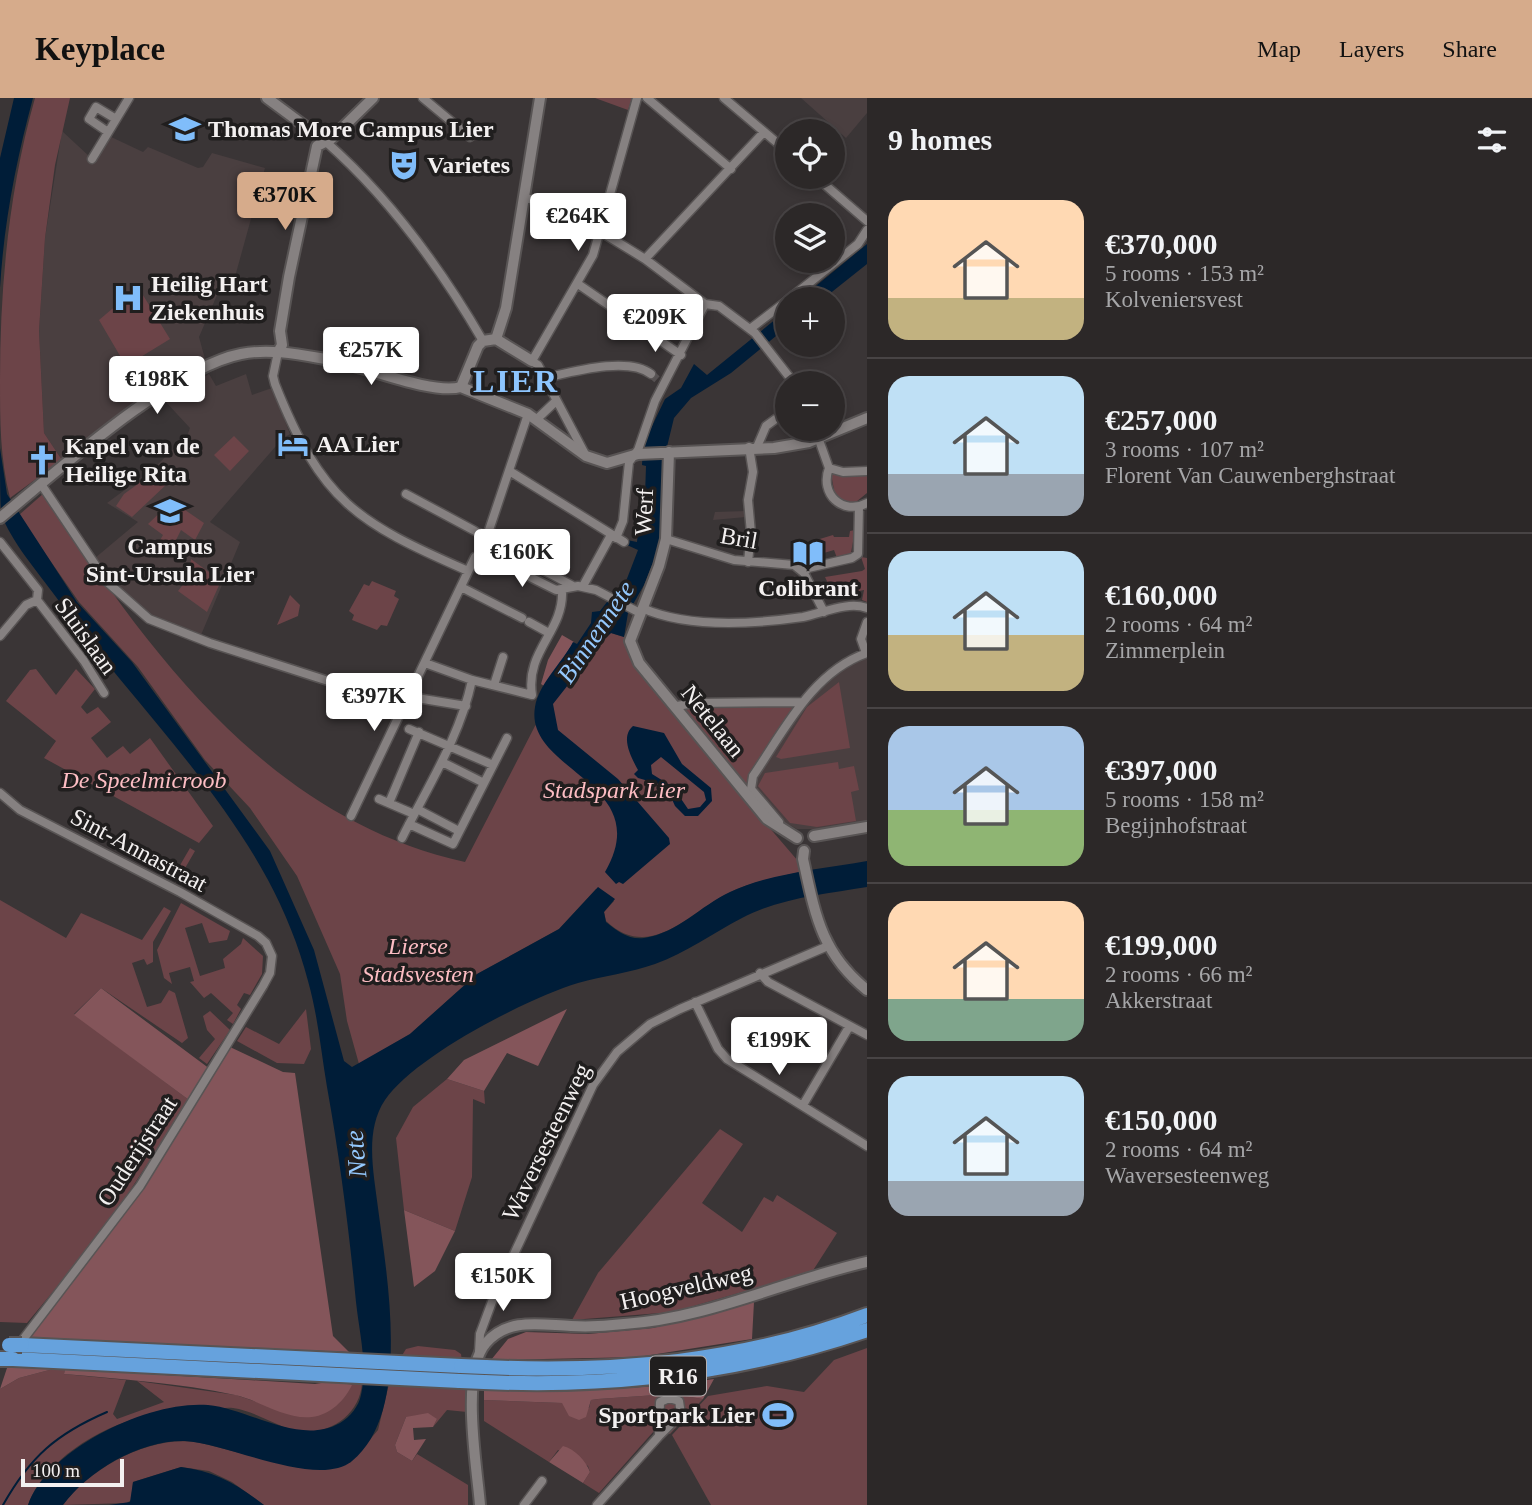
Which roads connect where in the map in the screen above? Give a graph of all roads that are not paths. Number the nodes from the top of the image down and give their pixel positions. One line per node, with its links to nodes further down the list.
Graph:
1 (129, 98): 9 (street)
2 (267, 98): 13 (street)
3 (373, 98): 13 (street)
4 (423, 98): 12 (street)
5 (540, 98): 18 (street)
6 (637, 98): 19 (street)
7 (647, 98): 16 (street)
8 (724, 98): 11 (street)
9 (116, 119): 10 (street); 10 (street)
10 (108, 131): 15 (street)
11 (764, 132): 14 (street); 16 (street)
12 (470, 137)
13 (325, 141): 30 (street); 31 (street)
14 (775, 141)
15 (92, 159)
16 (731, 169): 23 (street)
17 (830, 189): 20 (street)
18 (524, 198): 19 (street); 29 (street)
19 (604, 217): 22 (street)
20 (867, 221)
21 (867, 230): 25 (street)
22 (601, 232): 23 (street); 24 (street)
23 (645, 259): 26 (street)
24 (578, 284): 32 (street); 33 (street)
25 (804, 287)
26 (705, 304): 28 (street); 32 (street)
27 (775, 312): 28 (street)
28 (753, 331): 34 (street)
29 (496, 339): 30 (street); 33 (street)
30 (483, 341): 37 (street)
31 (278, 352): 37 (street); 52 (street); 63 (street)
32 (681, 355): 47 (street)
33 (533, 361): 36 (street)
34 (785, 371)
35 (651, 374): 36 (street)
36 (545, 378): 38 (street)
37 (461, 387): 39 (street)
38 (555, 402): 39 (street); 48 (street)
39 (533, 416): 48 (street); 50 (street)
40 (867, 418): 42 (street)
41 (775, 419): 45 (street)
42 (845, 426)
43 (813, 441): 45 (street)
44 (819, 441): 49 (street)
45 (753, 447): 46 (street); 62 (street)
46 (667, 452): 47 (street); 58 (street, Werf)
47 (638, 455): 48 (street); 57 (street)
48 (586, 456)
49 (829, 468): 51 (street); 54 (street)
50 (511, 471): 56 (street); 57 (street)
51 (867, 471)
52 (41, 484): 55 (street); 83 (street)
53 (406, 494): 56 (street)
54 (863, 505): 64 (street)
55 (0, 518)
56 (480, 533): 60 (street)
57 (617, 538): 65 (street)
58 (666, 539): 62 (street, Bril); 70 (street, Werf)
59 (0, 542): 68 (street, Sluislaan)
60 (496, 545): 61 (street); 65 (street)
61 (492, 558): 63 (street); 67 (street)
62 (748, 562): 64 (street, Bril)
63 (468, 571): 66 (street)
64 (804, 573): 71 (street)
65 (578, 586): 67 (street); 70 (street)
66 (461, 587): 73 (street); 77 (street)
67 (562, 591): 73 (street)
68 (37, 600): 74 (street, Sluislaan); 80 (street, Sluislaan)
69 (867, 608): 71 (street)
70 (637, 610): 71 (street); 85 (street, Netelaan)
71 (824, 612)
72 (867, 622): 75 (street)
73 (549, 633): 79 (street)
74 (0, 636)
75 (867, 653): 82 (street)
76 (503, 657): 79 (street)
77 (425, 663): 78 (street); 83 (street)
78 (472, 680): 79 (street); 84 (street)
79 (494, 685)
80 (104, 694)
81 (417, 698): 84 (street)
82 (802, 702): 85 (street); 101 (street, Netelaan)
83 (403, 705): 97 (street)
84 (466, 706): 89 (street)
85 (677, 706): 101 (street, Netelaan)
86 (409, 729): 87 (street)
87 (419, 732): 89 (street); 95 (street)
88 (507, 738): 91 (street)
89 (451, 745): 90 (street); 91 (street)
90 (442, 762): 92 (street); 96 (street)
91 (493, 765): 92 (street)
92 (484, 783): 100 (street)
93 (0, 793): 105 (street, Sint-Annastraat)
94 (379, 799): 95 (street)
95 (389, 803): 96 (street)
96 (416, 812): 98 (street); 100 (street)
97 (351, 816)
98 (409, 824): 100 (street); 103 (street)
99 (867, 827): 102 (street, Netelaan)
100 (459, 831)
101 (798, 836): 102 (street, Netelaan); 104 (street, Netelaan)
102 (814, 836): 104 (street)
103 (402, 838)
104 (804, 851): 106 (street)
105 (262, 940): 120 (street, Ouderijstraat)
106 (828, 946): 107 (street, Waversesteenweg); 108 (street)
107 (760, 973): 109 (street, Waversesteenweg); 110 (street)
108 (867, 990)
109 (695, 1002): 112 (street); 116 (street, Waversesteenweg)
110 (849, 1027): 111 (street); 112 (street)
111 (867, 1035)
112 (803, 1105): 113 (street)
113 (867, 1146)
114 (867, 1262): 118 (street, Hoogveldweg)
115 (867, 1315): 121 (highway, R16)
116 (486, 1316): 118 (street); 119 (street, Waversesteenweg)
117 (867, 1330): 121 (highway, R16)
118 (497, 1333): 119 (street)
119 (480, 1352): 124 (street, Waversesteenweg)
120 (7, 1354): 121 (highway, R16, bridge)
121 (484, 1375)
122 (659, 1436): 122 (street); 126 (street)
123 (542, 1481): 125 (street)
124 (480, 1505)
125 (524, 1505)
126 (597, 1505)

